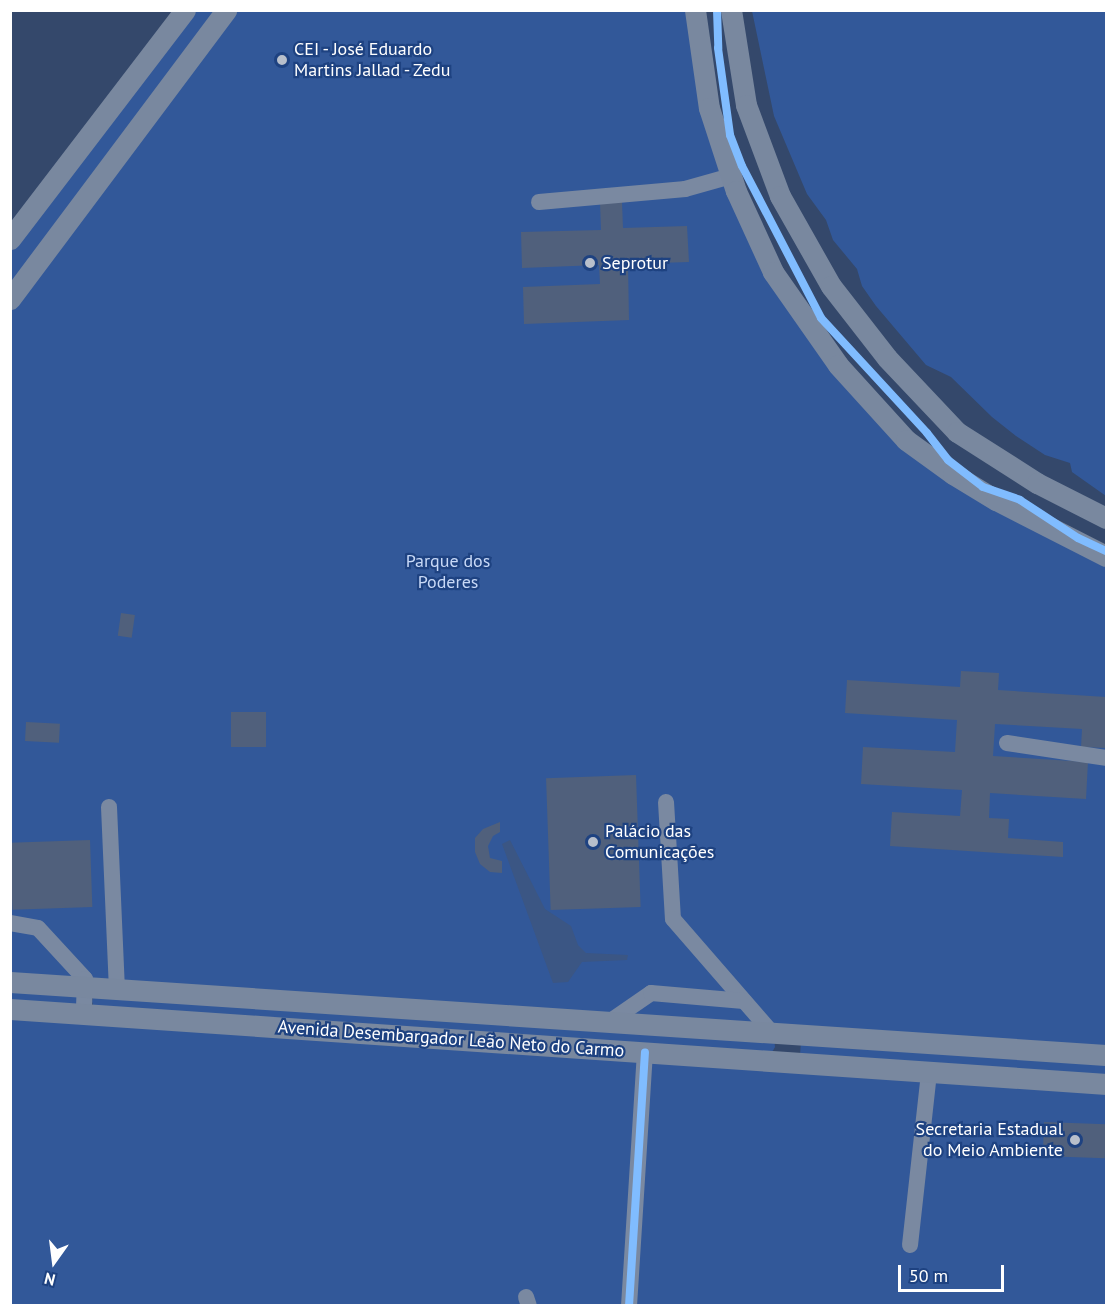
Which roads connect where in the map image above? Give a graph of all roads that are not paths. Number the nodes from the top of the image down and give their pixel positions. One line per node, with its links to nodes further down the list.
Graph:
1 (185, 10): 7 (main road)
2 (226, 10): 9 (main road)
3 (695, 10): 6 (main road)
4 (731, 10): 5 (main road)
5 (739, 69): 6 (main road); 13 (main road)
6 (704, 72): 8 (main road)
7 (74, 156): 9 (main road); 11 (main road)
8 (731, 176): 10 (street); 14 (main road)
9 (100, 179): 12 (main road)
10 (539, 202)
11 (10, 239)
12 (10, 299)
13 (1107, 518)
14 (1107, 556)
15 (1007, 743): 16 (street)
16 (1107, 758)
17 (666, 802): 23 (street)
18 (109, 807): 22 (street)
19 (10, 923): 21 (street)
20 (10, 982): 21 (main road, Avenida Desembargador Leão Neto do Carmo)
21 (86, 987): 22 (main road, Avenida Desembargador Leão Neto do Carmo); 25 (street)
22 (117, 989): 26 (main road, Avenida Desembargador Leão Neto do Carmo)
23 (744, 1000): 26 (street); 27 (street)
24 (10, 1009): 25 (main road, Avenida Desembargador Leão Neto do Carmo)
25 (84, 1014): 28 (main road, Avenida Desembargador Leão Neto do Carmo)
26 (609, 1022): 27 (main road, Avenida Desembargador Leão Neto do Carmo)
27 (780, 1033): 29 (main road, Avenida Desembargador Leão Neto do Carmo); 30 (main road)
28 (645, 1053): 30 (main road, Avenida Desembargador Leão Neto do Carmo); 34 (street)
29 (1107, 1055)
30 (786, 1064): 31 (main road, Avenida Desembargador Leão Neto do Carmo)
31 (928, 1072): 32 (main road, Avenida Desembargador Leão Neto do Carmo); 33 (street)
32 (1107, 1084)
33 (910, 1245)
34 (629, 1305)

